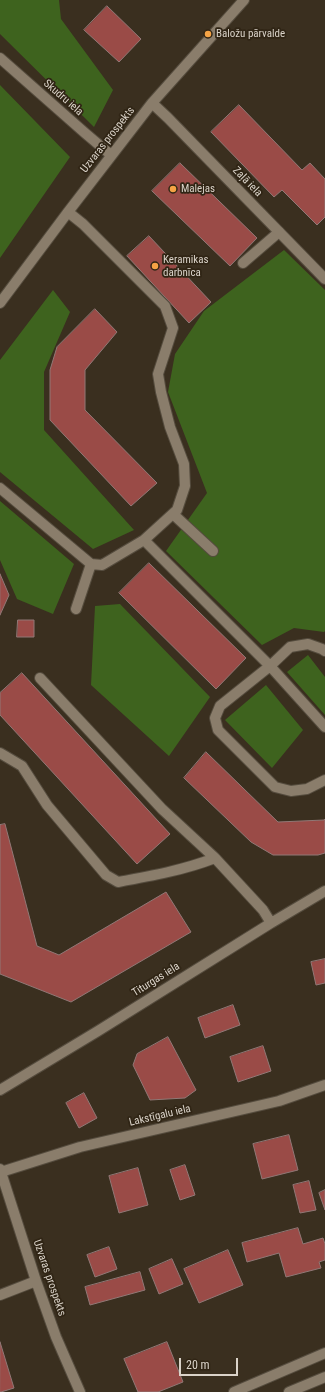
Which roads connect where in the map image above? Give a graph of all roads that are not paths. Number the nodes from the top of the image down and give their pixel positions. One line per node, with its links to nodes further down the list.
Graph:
1 (244, 0): 3 (street, Uzvaras prospekts)
2 (0, 58): 4 (street, Skudru iela)
3 (152, 103): 4 (street, Uzvaras prospekts); 6 (street, Zaļā iela)
4 (111, 155): 5 (street, Uzvaras prospekts)
5 (68, 212): 9 (street, Uzvaras prospekts); 11 (street)
6 (279, 232): 7 (street); 8 (street, Zaļā iela)
7 (243, 263)
8 (325, 279)
9 (1, 298)
10 (0, 488): 14 (street)
11 (173, 514): 12 (street); 13 (street)
12 (144, 540): 14 (street); 17 (street)
13 (213, 551)
14 (91, 564): 15 (street)
15 (76, 609)
16 (325, 651): 17 (street)
17 (270, 666): 19 (street); 21 (street)
18 (40, 678): 22 (street)
19 (325, 727)
20 (0, 753): 22 (street)
21 (325, 780)
22 (216, 858): 24 (street)
23 (325, 891): 24 (street, Titurgas iela)
24 (271, 923): 26 (street, Titurgas iela)
25 (325, 1085): 27 (street, Lakstīgalu iela)
26 (0, 1090)
27 (0, 1171): 28 (street, Uzvaras prospekts)
28 (36, 1281): 29 (street); 32 (street, Uzvaras prospekts)
29 (0, 1296)
30 (325, 1354): 33 (street)
31 (325, 1377): 34 (street)
32 (80, 1392)
33 (234, 1392)
34 (289, 1392)

